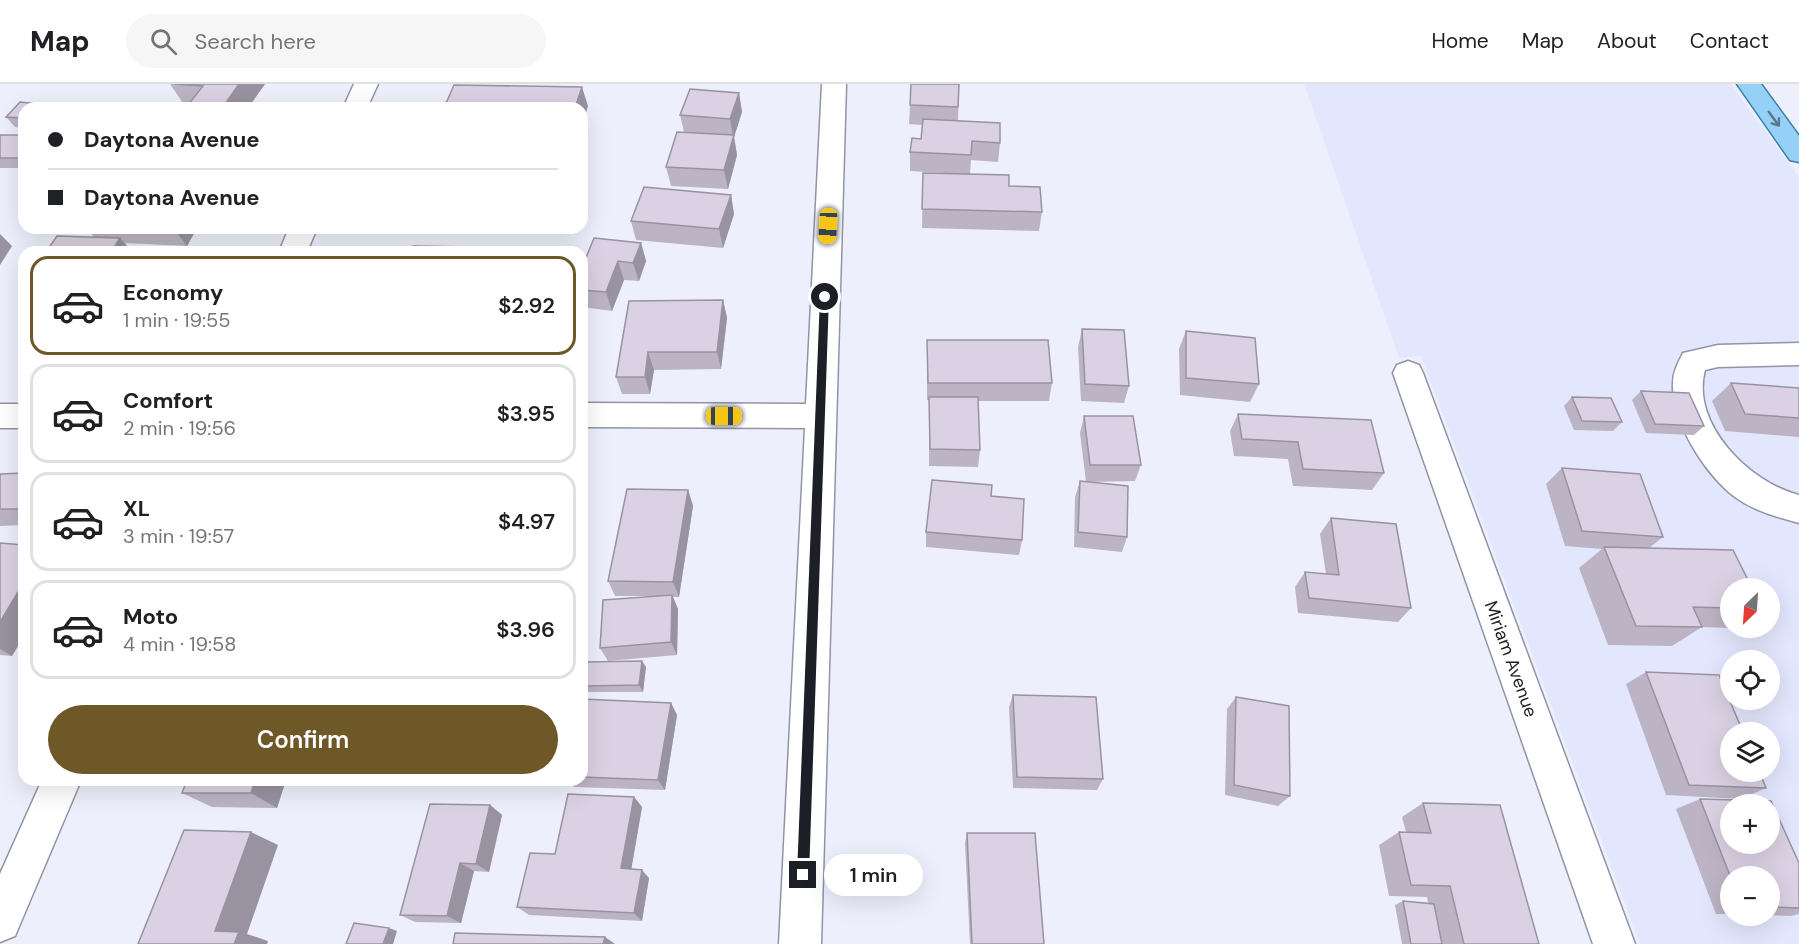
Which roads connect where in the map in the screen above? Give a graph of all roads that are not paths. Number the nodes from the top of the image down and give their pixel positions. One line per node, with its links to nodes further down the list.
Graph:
1 (366, 84): 4 (street)
2 (834, 84): 11 (street)
3 (1749, 84): 5 (main road, one-way to 5)
4 (358, 102)
5 (1799, 154)
6 (1799, 354): 12 (street)
7 (1408, 373): 16 (street, Miriam Avenue)
8 (588, 415): 11 (street)
9 (0, 416): 10 (street)
10 (18, 416)
11 (819, 416): 15 (street)
12 (1799, 509)
13 (59, 786): 14 (street)
14 (0, 921)
15 (800, 944)
16 (1614, 944)

